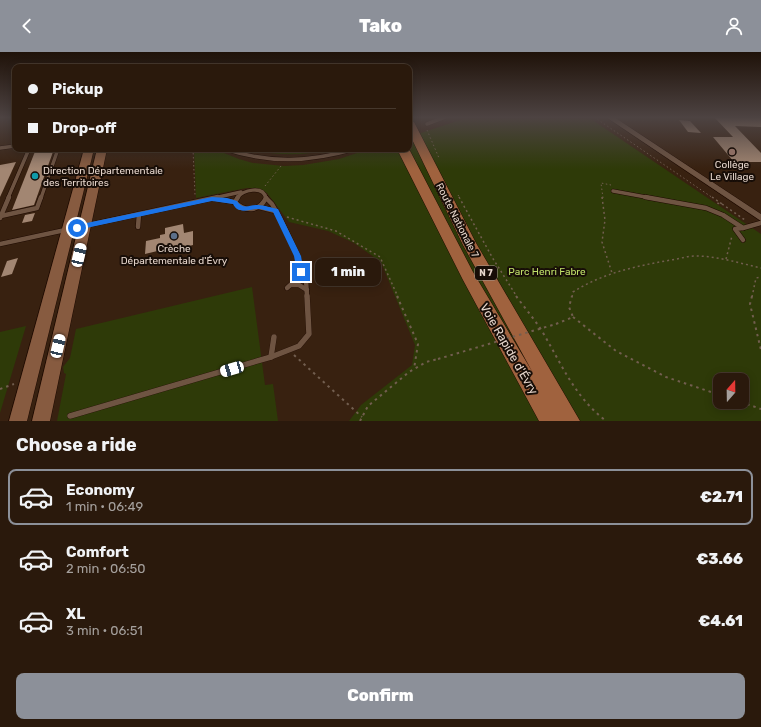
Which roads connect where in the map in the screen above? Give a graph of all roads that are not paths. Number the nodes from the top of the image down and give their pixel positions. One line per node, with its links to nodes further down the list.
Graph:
1 (422, 134): 38 (main road, Route Nationale 7 / N 7)
2 (635, 134): 21 (street)
3 (12, 146): 4 (lane)
4 (0, 148)
5 (28, 152): 20 (lane)
6 (57, 152): 20 (lane)
7 (88, 152): 26 (main road)
8 (101, 152): 23 (main road)
9 (235, 152): 10 (lane)
10 (345, 152)
11 (405, 152): 30 (main road, Route Nationale 7 / N 7)
12 (613, 191): 25 (lane)
13 (244, 192): 14 (lane); 15 (lane); 16 (lane)
14 (266, 198): 17 (lane); 18 (lane)
15 (212, 199): 16 (lane); 19 (lane)
16 (235, 202): 17 (lane)
17 (259, 207): 18 (lane)
18 (277, 213): 29 (lane)
19 (139, 214): 23 (lane); 24 (lane)
20 (0, 217)
21 (761, 218)
22 (761, 223): 25 (lane)
23 (86, 225): 26 (lane); 36 (main road)
24 (138, 227)
25 (743, 228): 27 (lane)
26 (68, 230): 28 (lane); 35 (main road)
27 (743, 240)
28 (0, 244)
29 (301, 272): 31 (lane); 31 (lane)
30 (468, 276): 37 (main road, Voie Rapide d'Évry / N 7)
31 (307, 290): 33 (lane)
32 (274, 337): 33 (lane)
33 (271, 357): 34 (lane)
34 (70, 416)
35 (18, 421)
36 (41, 421)
37 (550, 421)
38 (570, 421)

